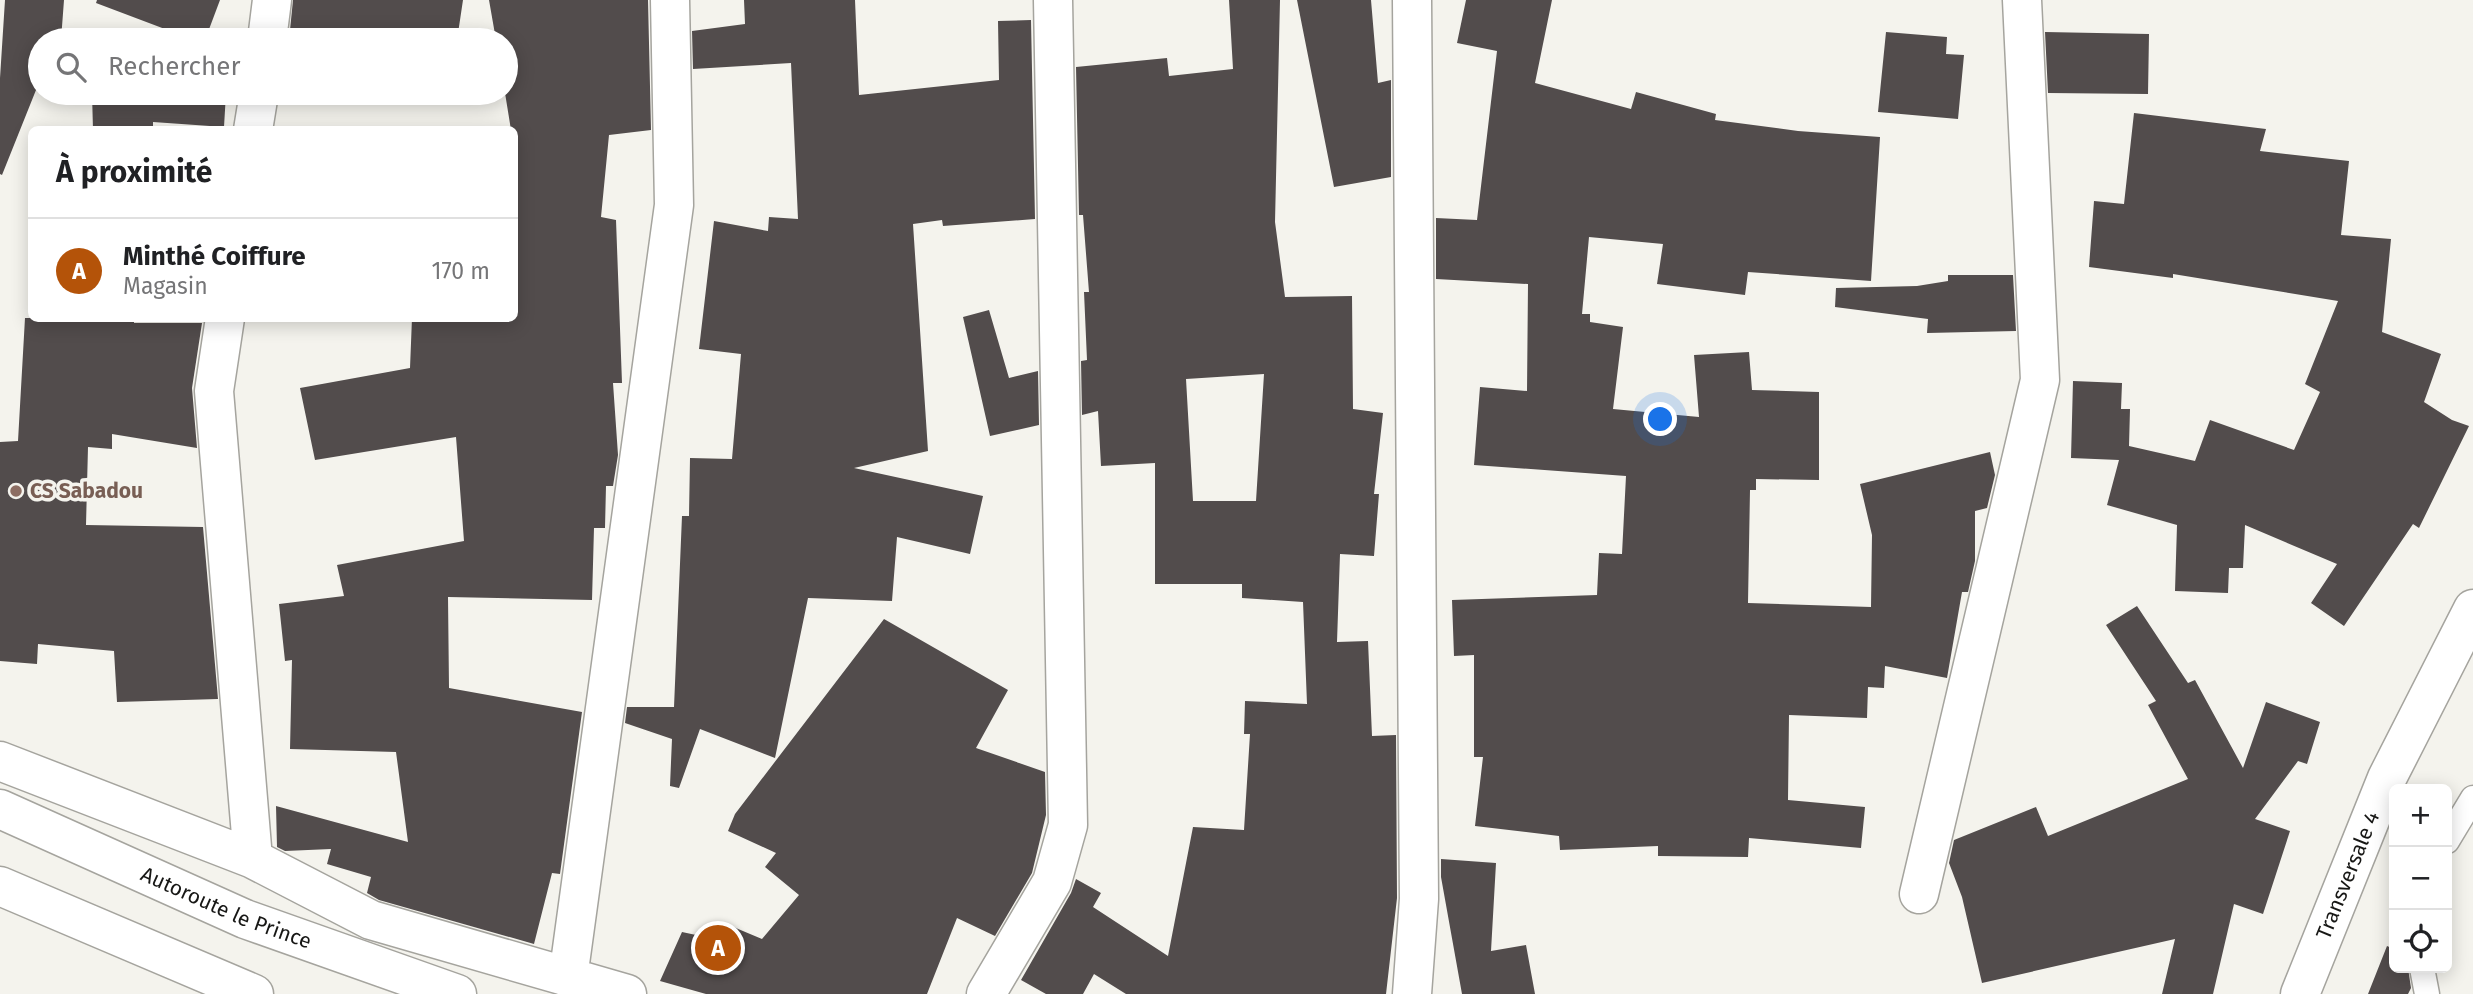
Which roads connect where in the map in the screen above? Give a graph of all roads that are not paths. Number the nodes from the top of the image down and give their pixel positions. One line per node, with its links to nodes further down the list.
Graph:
1 (272, 0): 6 (street)
2 (670, 0): 19 (street)
3 (1052, 0): 23 (street)
4 (1412, 0): 24 (street)
5 (2022, 0): 17 (street)
6 (268, 28)
7 (257, 105): 8 (street)
8 (254, 126)
9 (224, 322): 15 (street)
10 (2473, 609): 25 (street, Transversale 4)
11 (0, 761): 15 (street)
12 (2473, 798): 14 (lane)
13 (0, 809): 21 (street, Autoroute le Prince)
14 (2452, 833)
15 (253, 859): 19 (street)
16 (0, 886): 20 (street)
17 (1919, 894)
18 (2423, 973): 26 (lane)
19 (568, 978): 22 (street)
20 (254, 994)
21 (457, 994)
22 (627, 994)
23 (986, 994)
24 (1412, 994)
25 (2300, 994)
26 (2427, 994)

